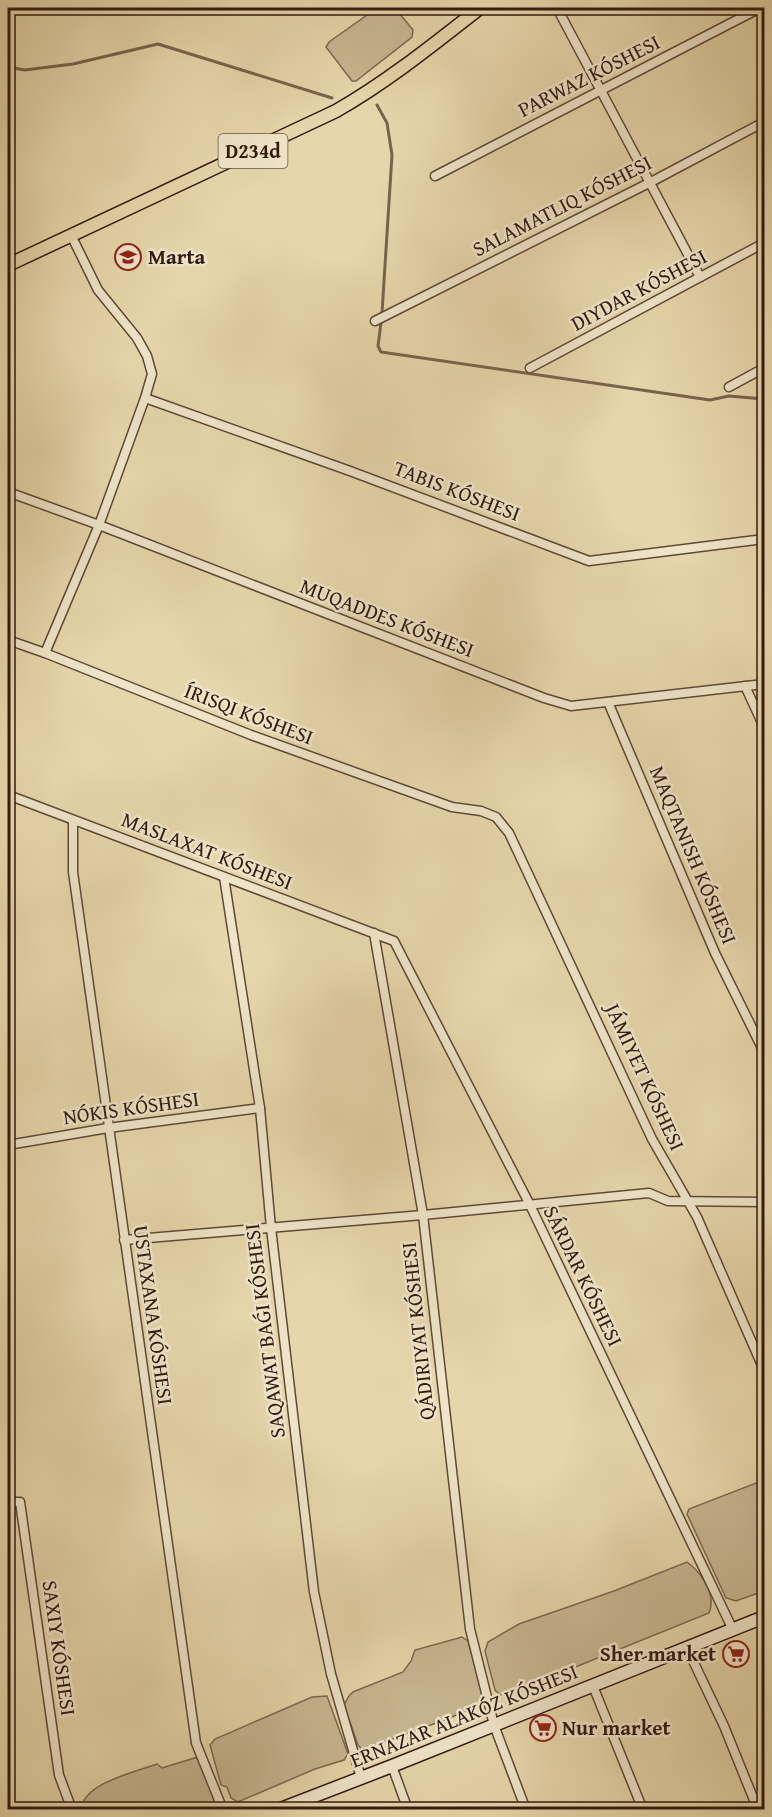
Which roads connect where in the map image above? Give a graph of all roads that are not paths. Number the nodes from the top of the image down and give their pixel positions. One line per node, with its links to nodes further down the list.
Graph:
1 (480, 8): 8 (main road, D234d)
2 (556, 8): 4 (street)
3 (760, 8): 4 (street, PARWAZ KÓSHESI)
4 (600, 91): 6 (street, PARWAZ KÓSHESI); 7 (street)
5 (765, 122): 7 (street)
6 (435, 177)
7 (649, 183): 11 (street); 12 (street)
8 (71, 235): 10 (main road, D234d); 16 (street)
9 (765, 243): 11 (street, DIYDAR KÓSHESI)
10 (8, 265)
11 (700, 277): 13 (street, DIYDAR KÓSHESI)
12 (375, 321)
13 (530, 368)
14 (765, 368): 15 (street)
15 (729, 387)
16 (145, 398): 18 (street); 19 (street)
17 (8, 492): 18 (street, MUQADDES KÓSHESI)
18 (99, 525): 21 (street); 24 (street, MUQADDES KÓSHESI)
19 (765, 539)
20 (8, 640): 21 (street)
21 (45, 653): 35 (street, JÁMIYET KÓSHESI)
22 (765, 684): 23 (street, MUQADDES KÓSHESI)
23 (745, 686): 24 (street, MUQADDES KÓSHESI); 25 (street)
24 (608, 702): 31 (street)
25 (765, 727)
26 (8, 795): 27 (street, MASLAXAT KÓSHESI)
27 (73, 820): 28 (street, MASLAXAT KÓSHESI); 33 (street, USTAXANA KÓSHESI)
28 (224, 877): 29 (street, MASLAXAT KÓSHESI); 32 (street)
29 (374, 933): 30 (street, MASLAXAT KÓSHESI); 38 (street, QÁDIRIYAT KÓSHESI)
30 (394, 941): 37 (street, SÁRDAR KÓSHESI)
31 (765, 1052)
32 (260, 1108): 33 (street, NÓKIS KÓSHESI); 39 (street)
33 (108, 1128): 34 (street, NÓKIS KÓSHESI); 40 (street, USTAXANA KÓSHESI)
34 (8, 1145)
35 (687, 1202): 36 (street); 37 (street); 41 (street, JÁMIYET KÓSHESI)
36 (765, 1202)
37 (530, 1205): 38 (street); 44 (street, SÁRDAR KÓSHESI)
38 (423, 1215): 39 (street); 47 (street, QÁDIRIYAT KÓSHESI)
39 (271, 1228): 40 (street); 49 (street)
40 (124, 1240): 52 (street, USTAXANA KÓSHESI)
41 (765, 1370)
42 (8, 1502): 51 (street)
43 (765, 1617): 44 (main road, ERNAZAR ALAKÓZ KÓSHESI)
44 (733, 1630): 45 (main road, ERNAZAR ALAKÓZ KÓSHESI)
45 (687, 1648): 46 (main road, ERNAZAR ALAKÓZ KÓSHESI); 57 (street)
46 (594, 1686): 47 (main road, ERNAZAR ALAKÓZ KÓSHESI); 56 (street)
47 (494, 1725): 48 (main road, ERNAZAR ALAKÓZ KÓSHESI); 55 (street, QÁDIRIYAT KÓSHESI)
48 (392, 1766): 49 (main road, ERNAZAR ALAKÓZ KÓSHESI); 54 (street)
49 (361, 1778): 50 (main road, ERNAZAR ALAKÓZ KÓSHESI)
50 (292, 1807): 53 (main road, ERNAZAR ALAKÓZ KÓSHESI)
51 (72, 1809)
52 (223, 1809)
53 (278, 1809)
54 (408, 1809)
55 (526, 1809)
56 (643, 1809)
57 (758, 1809)

